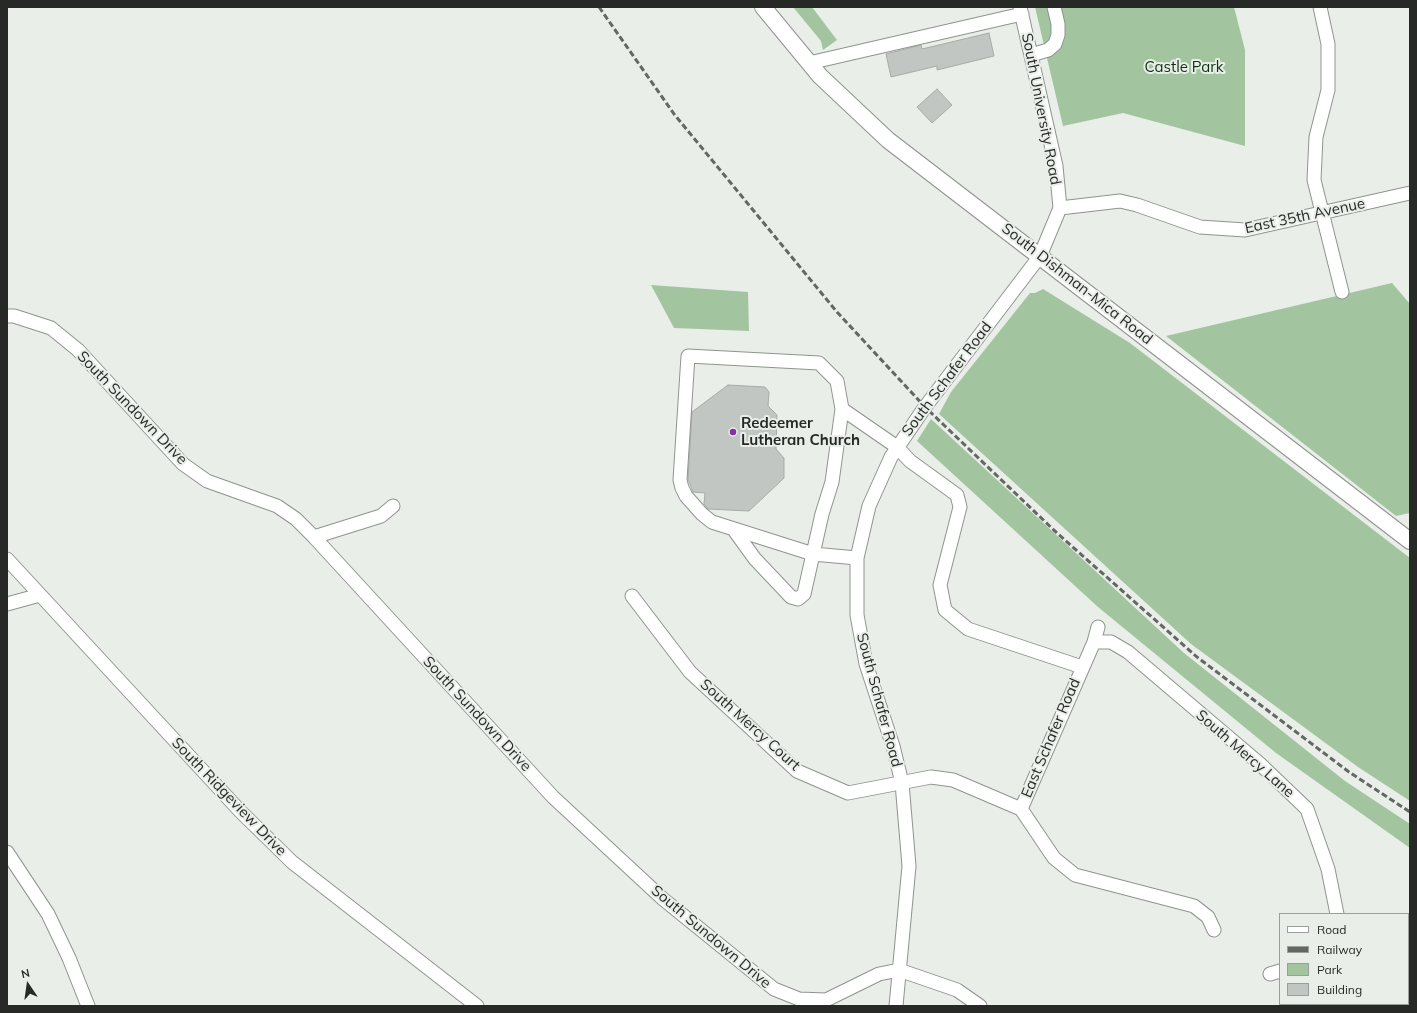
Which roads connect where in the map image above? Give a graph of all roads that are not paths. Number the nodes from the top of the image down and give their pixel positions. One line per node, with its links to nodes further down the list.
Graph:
1 (763, 7): 6 (main road, South Dishman-Mica Road)
2 (1054, 7): 5 (street)
3 (1320, 7): 9 (street)
4 (1021, 10): 5 (street, South University Road); 6 (street)
5 (1031, 55): 8 (street, South University Road)
6 (809, 63): 10 (main road, South Dishman-Mica Road)
7 (1410, 193): 9 (street, East 35th Avenue)
8 (1060, 208): 9 (street, East 35th Avenue); 10 (street, South University Road)
9 (1323, 212): 11 (street)
10 (1040, 256): 14 (street, South Schafer Road); 18 (main road, South Dishman-Mica Road)
11 (1342, 292)
12 (7, 316): 17 (street, South Sundown Drive)
13 (842, 409): 14 (street); 16 (street); 19 (street)
14 (897, 447): 20 (street, South Schafer Road); 27 (street, East Schafer Road)
15 (393, 506): 17 (street)
16 (734, 530): 19 (street); 19 (street)
17 (314, 537): 33 (street, South Sundown Drive)
18 (1410, 541)
19 (813, 554): 20 (street)
20 (857, 558): 28 (street, South Schafer Road)
21 (7, 560): 22 (street, South Ridgeview Drive)
22 (40, 595): 24 (street); 35 (street, South Ridgeview Drive)
23 (632, 596): 28 (street, South Mercy Court)
24 (7, 604)
25 (1098, 627): 26 (street, East Schafer Road)
26 (1094, 642): 27 (street, East Schafer Road); 31 (street, South Mercy Lane)
27 (1082, 667): 29 (street, East Schafer Road)
28 (902, 783): 29 (street, South Mercy Court); 33 (street, South Schafer Road)
29 (1021, 809): 32 (street)
30 (7, 852): 34 (street)
31 (1337, 913)
32 (1214, 930)
33 (899, 970): 36 (street, South Schafer Road); 37 (street)
34 (88, 1006)
35 (477, 1006)
36 (896, 1006)
37 (980, 1006)

